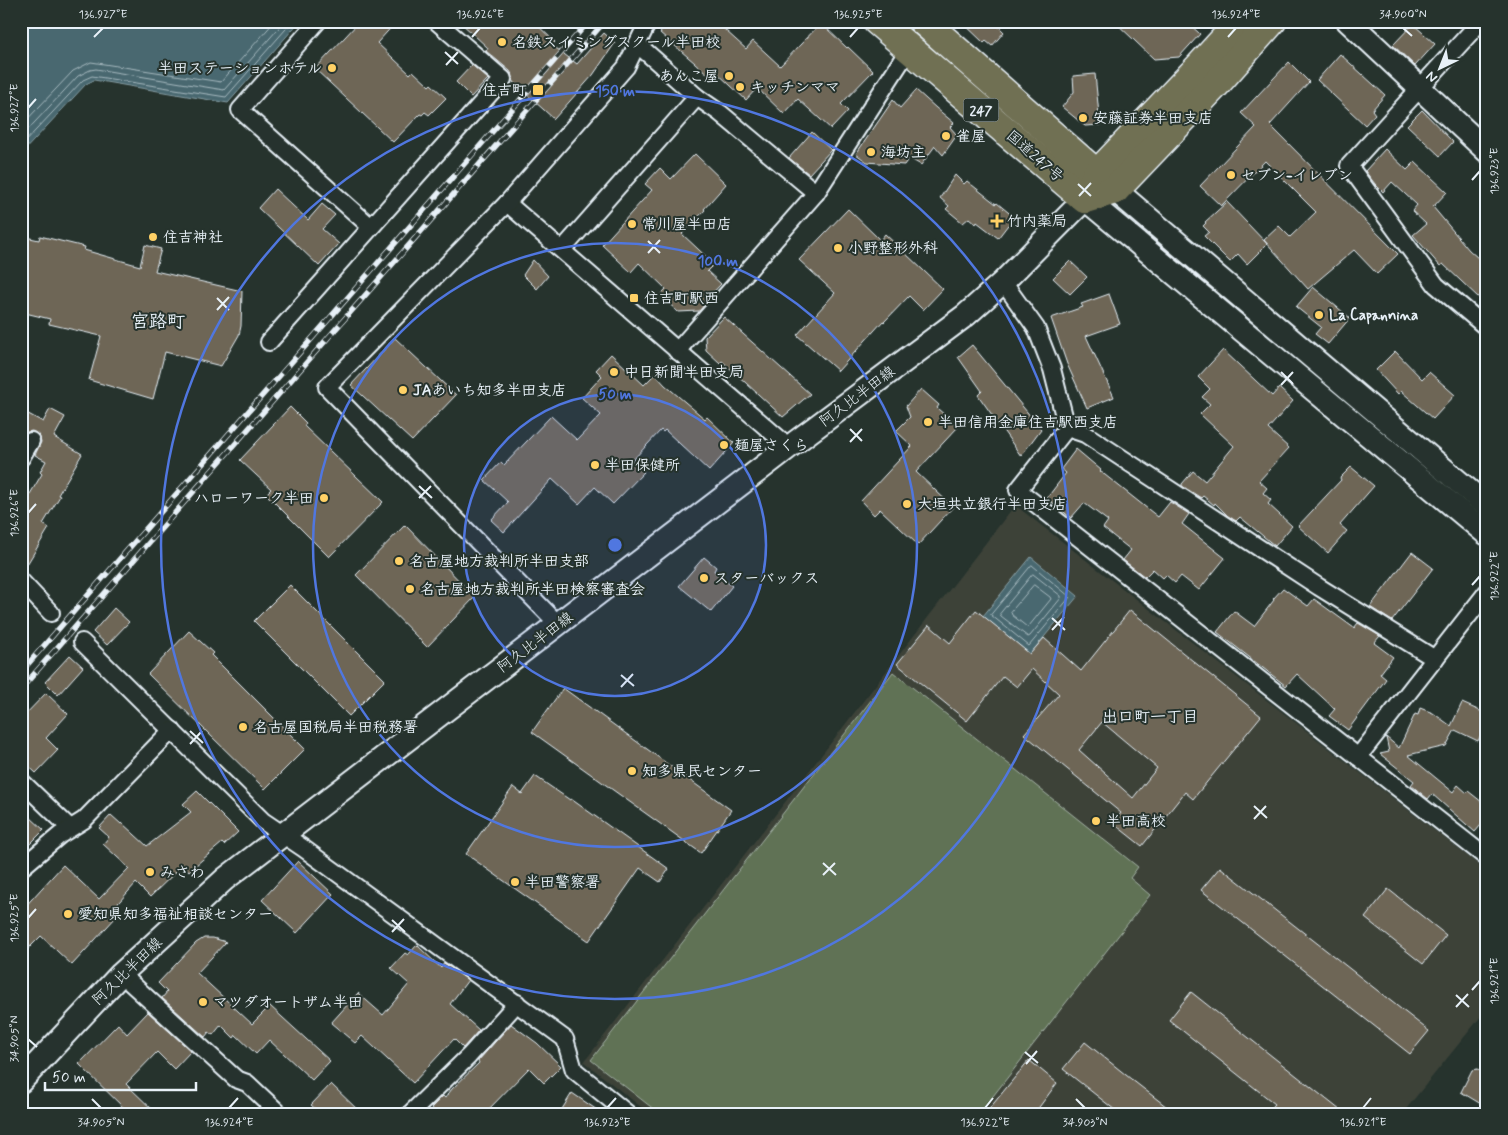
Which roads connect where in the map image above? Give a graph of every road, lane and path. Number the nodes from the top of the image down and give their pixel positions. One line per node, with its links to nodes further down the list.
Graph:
1 (318, 21): 19 (street)
2 (436, 21): 19 (street)
3 (650, 21): 10 (street)
4 (877, 21): 11 (highway, 国道247号 / 247)
5 (1241, 21): 15 (highway)
6 (1272, 21): 15 (highway)
7 (1348, 21): 12 (main road)
8 (1481, 21): 12 (street)
9 (924, 22): 15 (highway, 国道247号 / 247)
10 (637, 44): 13 (street); 18 (street)
11 (909, 49): 16 (street); 17 (highway, 国道247号 / 247)
12 (1420, 88): 14 (main road); 22 (street)
13 (697, 97): 16 (street); 20 (street)
14 (1487, 151)
15 (1105, 183): 17 (highway); 29 (main road)
16 (816, 193): 24 (street)
17 (1085, 200): 21 (main road, 阿久比半田線); 30 (main road)
18 (507, 203): 20 (street); 34 (street)
19 (372, 227): 23 (street)
20 (562, 250): 24 (street)
21 (1003, 282): 25 (street); 27 (main road, 阿久比半田線)
22 (1487, 328)
23 (269, 342)
24 (677, 351): 27 (street)
25 (1067, 428): 36 (street); 38 (street)
26 (31, 441): 28 (street)
27 (789, 447): 34 (main road, 阿久比半田線)
28 (21, 458)
29 (1487, 506)
30 (1487, 534)
31 (21, 581): 33 (street)
32 (1487, 592): 36 (street)
33 (51, 613)
34 (558, 624): 41 (main road, 阿久比半田線)
35 (82, 642): 37 (street)
36 (1435, 659): 38 (street)
37 (172, 730): 40 (street); 41 (street)
38 (1358, 757): 42 (street)
39 (21, 781): 40 (street)
40 (70, 828): 43 (street)
41 (283, 834): 44 (main road, 阿久比半田線); 45 (street)
42 (1487, 858)
43 (21, 868)
44 (121, 974): 46 (main road, 阿久比半田線); 47 (street)
45 (517, 1003): 48 (street); 49 (street)
46 (21, 1081)
47 (280, 1114)
48 (410, 1114)
49 (628, 1114)

